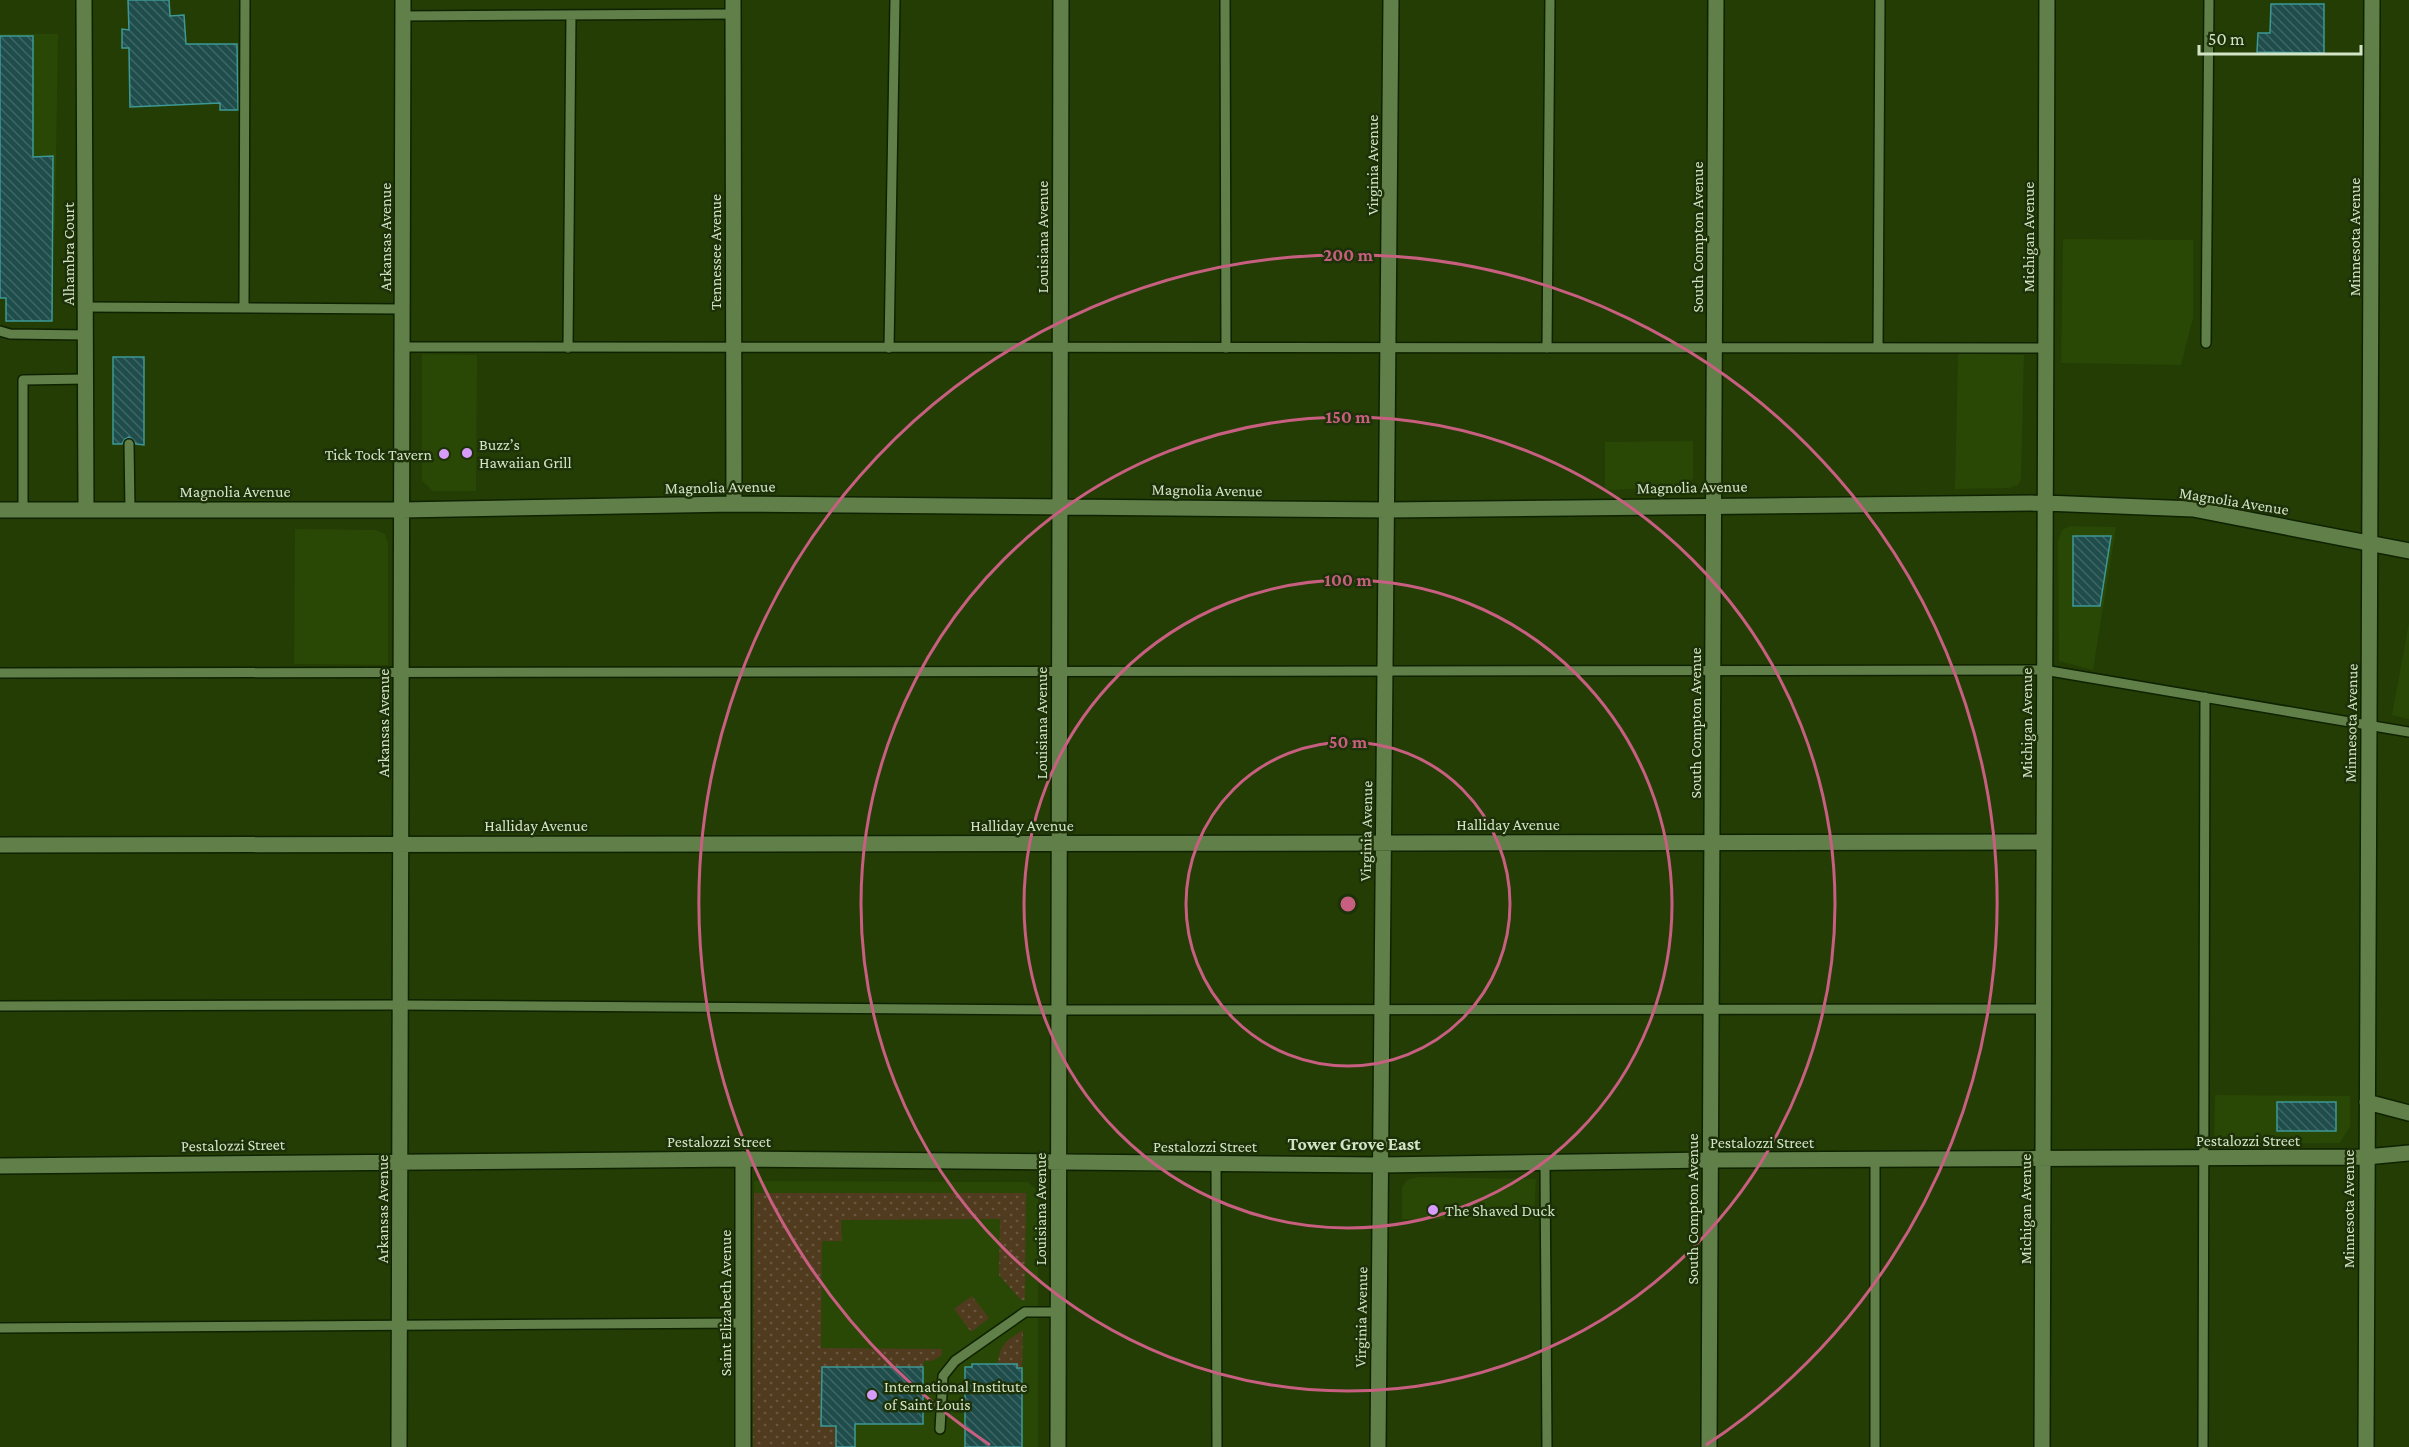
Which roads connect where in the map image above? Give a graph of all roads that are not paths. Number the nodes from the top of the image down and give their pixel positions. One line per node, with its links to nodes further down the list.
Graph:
1 (84, 0): 17 (street, Alhambra Court)
2 (245, 0): 18 (lane)
3 (403, 0): 16 (street, Arkansas Avenue)
4 (895, 0): 26 (lane)
5 (1061, 0): 27 (street, Louisiana Avenue)
6 (1225, 0): 28 (lane)
7 (1390, 0): 29 (street, Virginia Avenue)
8 (1550, 0): 30 (lane)
9 (1716, 0): 31 (street, South Compton Avenue)
10 (1880, 0): 32 (lane)
11 (2047, 0): 33 (street, Michigan Avenue)
12 (2209, 0): 22 (lane)
13 (2372, 0): 46 (street, Minnesota Avenue)
14 (733, 7): 15 (lane); 25 (street, Tennessee Avenue)
15 (571, 15): 16 (lane); 24 (lane)
16 (403, 16): 19 (street, Arkansas Avenue)
17 (86, 308): 18 (lane); 21 (street, Alhambra Court)
18 (244, 308): 19 (lane)
19 (402, 309): 23 (street, Arkansas Avenue)
20 (0, 331): 21 (lane)
21 (86, 335): 34 (street, Alhambra Court)
22 (2206, 343)
23 (402, 348): 24 (lane); 44 (street, Arkansas Avenue)
24 (568, 348): 25 (lane)
25 (733, 348): 26 (lane); 37 (street, Tennessee Avenue)
26 (889, 348): 27 (lane)
27 (1060, 348): 28 (lane); 39 (street, Louisiana Avenue)
28 (1226, 348): 29 (lane)
29 (1389, 348): 30 (lane); 45 (street, Virginia Avenue)
30 (1547, 348): 31 (lane)
31 (1714, 348): 32 (lane); 38 (street, South Compton Avenue)
32 (1878, 348): 33 (lane)
33 (2046, 348): 36 (street, Michigan Avenue)
34 (86, 379): 40 (street, Alhambra Court); 41 (lane)
35 (129, 444): 42 (lane)
36 (2045, 503): 38 (street, Magnolia Avenue); 46 (street, Magnolia Avenue); 49 (street, Michigan Avenue)
37 (734, 504): 39 (street, Magnolia Avenue); 44 (street, Magnolia Avenue)
38 (1714, 505): 45 (street, Magnolia Avenue); 48 (street, South Compton Avenue)
39 (1060, 506): 45 (street, Magnolia Avenue); 51 (street, Louisiana Avenue)
40 (86, 508): 41 (street, Magnolia Avenue); 42 (street, Magnolia Avenue)
41 (23, 509): 43 (street, Magnolia Avenue)
42 (130, 509): 44 (street, Magnolia Avenue)
43 (0, 510)
44 (402, 510): 53 (street, Arkansas Avenue)
45 (1388, 510): 50 (street, Virginia Avenue)
46 (2371, 544): 47 (street, Magnolia Avenue); 55 (street, Minnesota Avenue)
47 (2409, 551)
48 (1713, 670): 49 (lane); 50 (lane); 58 (street, South Compton Avenue)
49 (2044, 670): 54 (lane); 59 (street, Michigan Avenue)
50 (1386, 671): 51 (lane); 57 (street, Virginia Avenue)
51 (1059, 672): 53 (lane); 61 (street, Louisiana Avenue)
52 (0, 673): 53 (lane)
53 (401, 673): 60 (street, Arkansas Avenue)
54 (2205, 697): 55 (lane); 73 (lane)
55 (2368, 725): 56 (lane); 69 (street, Minnesota Avenue)
56 (2409, 732)
57 (1384, 842): 58 (street, Halliday Avenue); 61 (street, Halliday Avenue); 68 (street, Virginia Avenue)
58 (1712, 842): 59 (street, Halliday Avenue); 65 (street, South Compton Avenue)
59 (2043, 842): 66 (street, Michigan Avenue)
60 (401, 843): 61 (street, Halliday Avenue); 62 (street, Halliday Avenue); 63 (street, Arkansas Avenue)
61 (1059, 843): 67 (street, Louisiana Avenue)
62 (0, 845)
63 (401, 1005): 64 (lane); 67 (lane); 78 (street, Arkansas Avenue)
64 (0, 1006)
65 (1711, 1008): 66 (lane); 68 (lane); 76 (street, South Compton Avenue)
66 (2042, 1009): 77 (street, Michigan Avenue)
67 (1059, 1011): 68 (lane); 79 (street, Louisiana Avenue)
68 (1383, 1011): 81 (street, Virginia Avenue)
69 (2367, 1102): 70 (street); 72 (street, Minnesota Avenue)
70 (2409, 1113)
71 (2409, 1153): 72 (street, Pestalozzi Street)
72 (2366, 1157): 73 (street, Pestalozzi Street); 99 (street, Minnesota Avenue)
73 (2204, 1158): 77 (street, Pestalozzi Street); 98 (lane)
74 (743, 1159): 78 (street, Pestalozzi Street); 79 (street, Pestalozzi Street); 85 (street, Saint Elizabeth Avenue)
75 (1875, 1159): 76 (street, Pestalozzi Street); 77 (street, Pestalozzi Street); 96 (lane)
76 (1710, 1160): 82 (street, Pestalozzi Street); 95 (street, South Compton Avenue)
77 (2043, 1160): 97 (street, Michigan Avenue)
78 (400, 1162): 83 (street, Pestalozzi Street); 86 (street, Arkansas Avenue)
79 (1058, 1164): 80 (street, Pestalozzi Street); 84 (street, Louisiana Avenue)
80 (1216, 1164): 81 (street, Pestalozzi Street); 92 (lane)
81 (1382, 1165): 82 (street, Pestalozzi Street); 93 (street, Virginia Avenue)
82 (1545, 1165): 94 (lane)
83 (0, 1166)
84 (1058, 1312): 88 (lane); 91 (street, Louisiana Avenue)
85 (743, 1323): 86 (lane); 90 (street, Saint Elizabeth Avenue)
86 (399, 1327): 87 (lane); 89 (street, Arkansas Avenue)
87 (0, 1328)
88 (940, 1429)
89 (399, 1447)
90 (743, 1447)
91 (1058, 1447)
92 (1216, 1447)
93 (1378, 1447)
94 (1547, 1447)
95 (1709, 1447)
96 (1875, 1447)
97 (2042, 1447)
98 (2203, 1447)
99 (2366, 1447)

